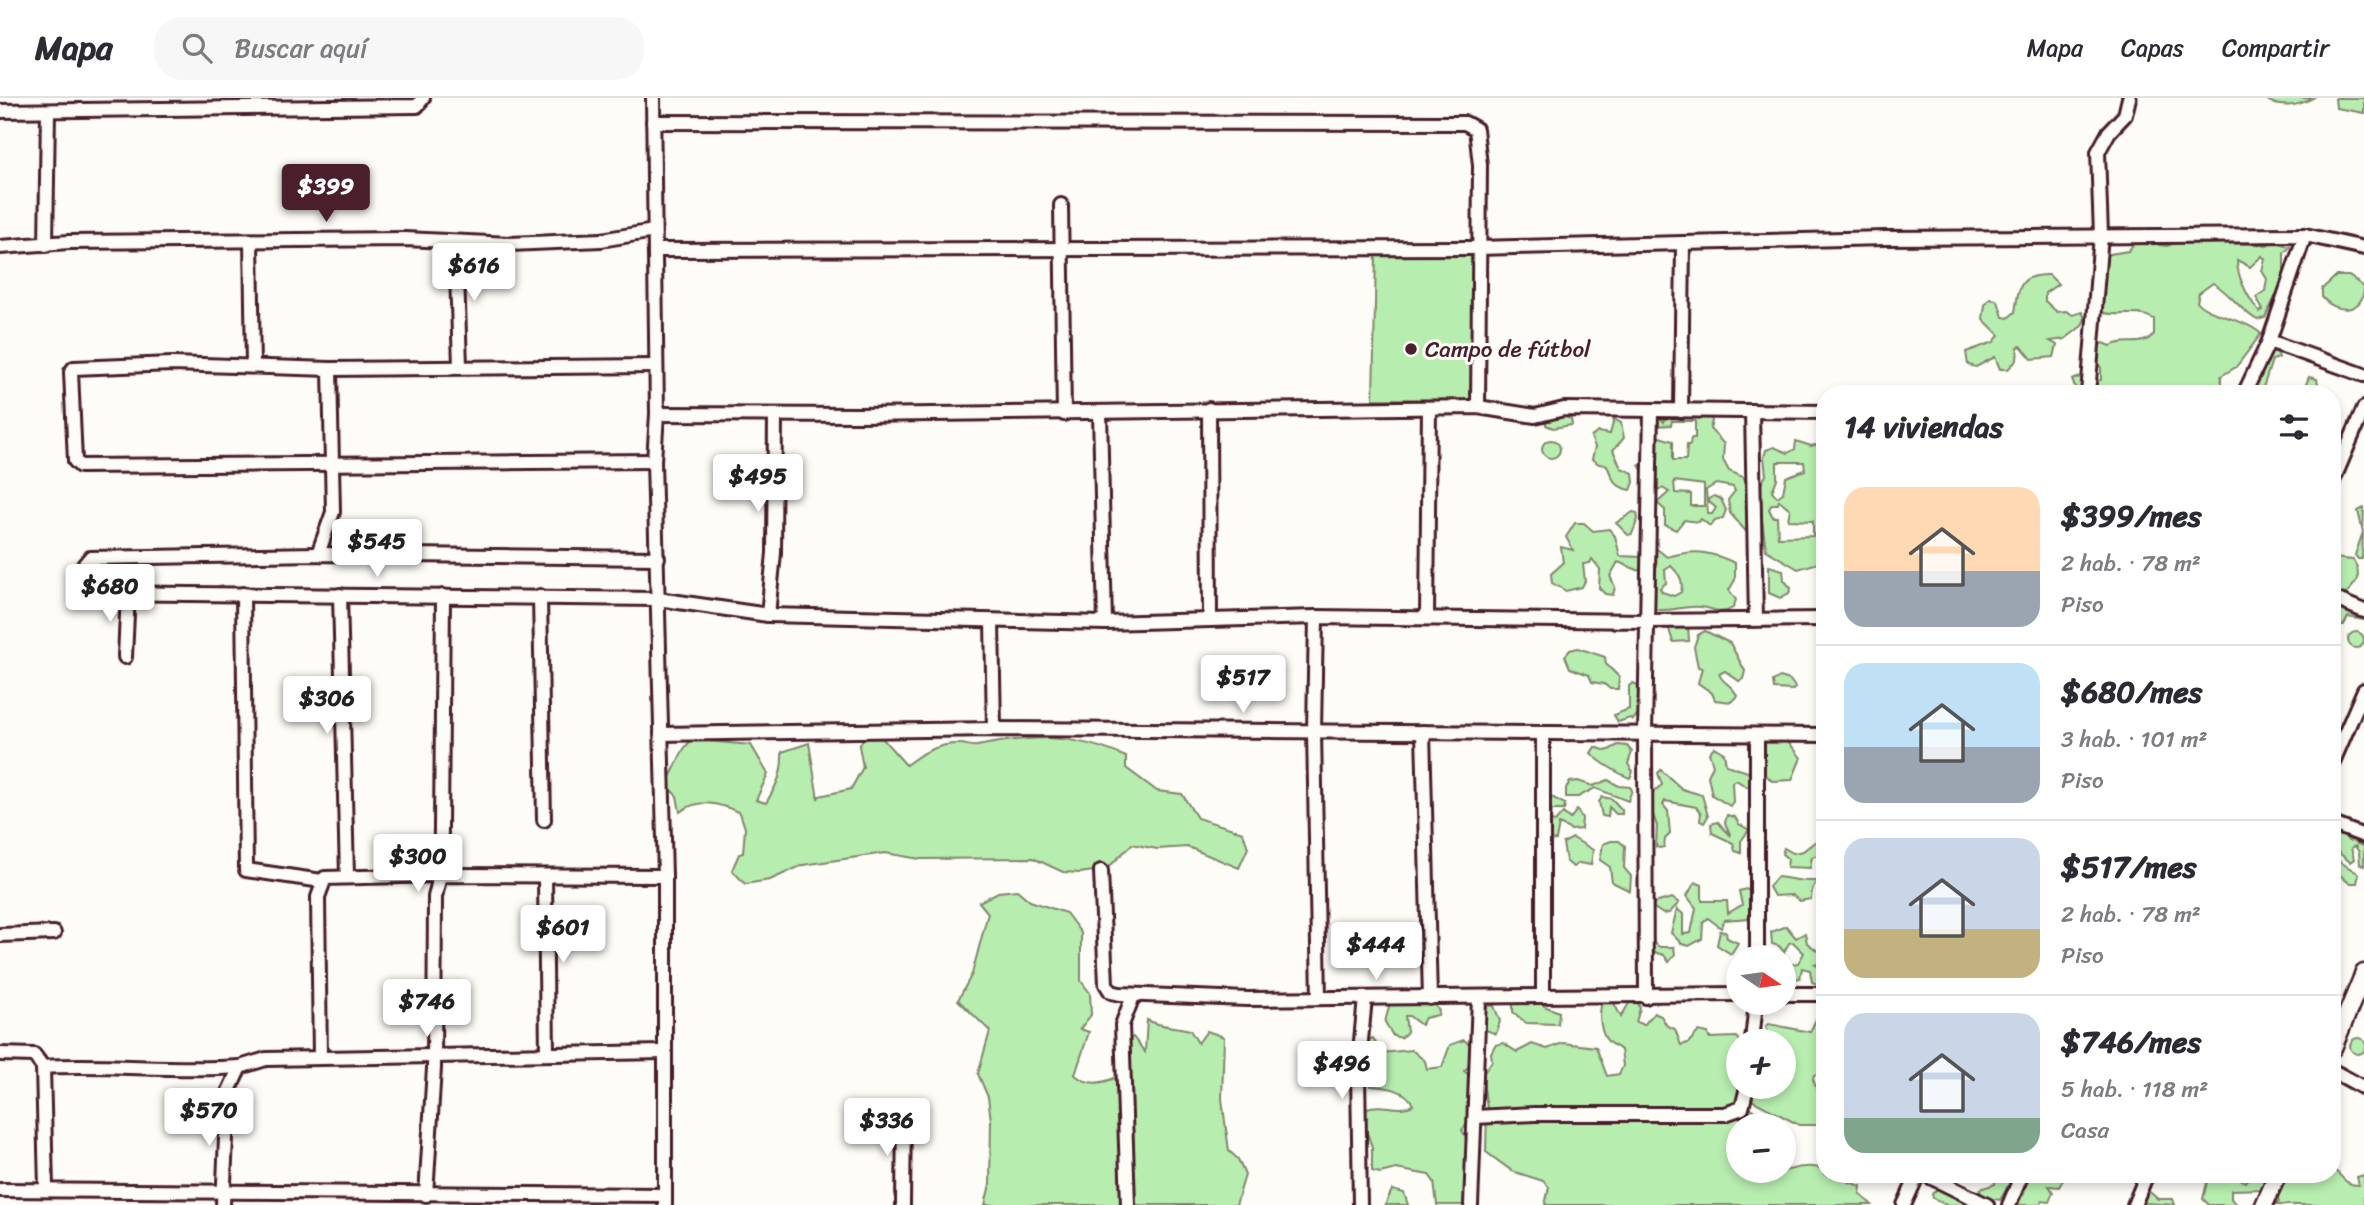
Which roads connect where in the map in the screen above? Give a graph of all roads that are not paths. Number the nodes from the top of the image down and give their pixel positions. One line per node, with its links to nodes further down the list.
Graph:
1 (76, 98): 8 (street)
2 (423, 98): 5 (street)
3 (653, 98): 9 (street)
4 (2129, 98): 12 (street)
5 (192, 104): 8 (street)
6 (0, 111): 7 (street)
7 (48, 112): 8 (street); 17 (street)
8 (76, 112)
9 (653, 122): 11 (street); 19 (street)
10 (1061, 205): 22 (street)
11 (654, 231): 15 (street); 21 (street)
12 (2101, 235): 13 (street); 16 (street); 29 (street)
13 (2305, 235): 20 (street); 23 (street)
14 (251, 241): 15 (street); 17 (street); 24 (street)
15 (456, 242): 25 (street)
16 (1683, 243): 19 (street); 36 (street)
17 (46, 244): 18 (street)
18 (0, 247)
19 (1477, 248): 22 (street); 31 (street)
20 (2364, 248)
21 (655, 250): 22 (street); 26 (street)
22 (1062, 251): 41 (street)
23 (2269, 341): 28 (street); 30 (street)
24 (253, 366): 27 (street); 44 (street)
25 (460, 366): 26 (street); 27 (street)
26 (655, 366): 40 (street)
27 (330, 369): 44 (street)
28 (2364, 375)
29 (2089, 385)
30 (2248, 385)
31 (1478, 407): 32 (street); 35 (street)
32 (1429, 408): 34 (street); 58 (street)
33 (2364, 408): 45 (street)
34 (1209, 409): 39 (street); 61 (street)
35 (1651, 411): 36 (street); 63 (street)
36 (1681, 411): 37 (street)
37 (1752, 411): 38 (street); 60 (street)
38 (1816, 412)
39 (1100, 413): 41 (street); 64 (street)
40 (657, 414): 42 (street); 43 (street)
41 (1064, 414): 42 (street)
42 (775, 415): 56 (street)
43 (654, 461): 44 (street); 47 (street)
44 (333, 462): 46 (street)
45 (2341, 462)
46 (318, 554): 47 (street); 48 (street)
47 (658, 558): 53 (street)
48 (128, 593): 49 (street); 65 (street)
49 (243, 594): 50 (street); 84 (street)
50 (340, 595): 51 (street); 81 (street)
51 (443, 596): 52 (street); 80 (street)
52 (540, 596): 53 (street); 76 (street)
53 (658, 598): 56 (street); 71 (street)
54 (2341, 601): 55 (street)
55 (2364, 611)
56 (768, 615): 62 (street)
57 (1316, 617): 58 (street); 61 (street); 68 (street)
58 (1427, 618): 63 (street)
59 (1816, 618): 60 (street)
60 (1756, 619): 63 (street)
61 (1210, 620): 64 (street)
62 (992, 621): 64 (street); 67 (street)
63 (1647, 621): 72 (street)
64 (1105, 624)
65 (125, 657)
66 (2364, 690): 75 (street)
67 (994, 729): 68 (street); 71 (street)
68 (1314, 732): 69 (street); 95 (street)
69 (1423, 732): 70 (street); 97 (street)
70 (1543, 733): 72 (street); 93 (street)
71 (661, 734): 82 (street)
72 (1645, 734): 73 (street); 94 (street)
73 (1757, 735): 74 (street); 87 (street)
74 (1816, 735)
75 (2341, 743)
76 (544, 820)
77 (2341, 827): 78 (street)
78 (2364, 836)
79 (1101, 871): 92 (street)
80 (440, 875): 81 (street); 83 (street); 103 (street)
81 (346, 876): 84 (street)
82 (665, 876): 83 (street); 100 (street)
83 (545, 877): 102 (street)
84 (322, 881): 104 (street)
85 (54, 933): 86 (street)
86 (0, 935)
87 (1757, 945)
88 (2364, 973): 99 (main road)
89 (1796, 994): 90 (street)
90 (1816, 994)
91 (1726, 995): 94 (street)
92 (1133, 996): 95 (street); 123 (street)
93 (1543, 996): 94 (street); 98 (street)
94 (1646, 997)
95 (1319, 998): 96 (street)
96 (1365, 998): 97 (street); 124 (street)
97 (1430, 998): 98 (street)
98 (1479, 998): 111 (street)
99 (2341, 1029)
100 (664, 1052): 102 (street); 121 (street)
101 (0, 1054): 105 (street)
102 (547, 1054): 103 (street)
103 (433, 1056): 104 (street); 119 (street)
104 (320, 1058): 106 (street)
105 (43, 1067): 106 (street); 117 (street)
106 (240, 1067): 120 (street)
107 (2341, 1075): 108 (street)
108 (2364, 1088)
109 (1744, 1099): 111 (street)
110 (904, 1111): 122 (street)
111 (1475, 1117): 125 (street)
112 (1914, 1183): 126 (street)
113 (1942, 1183): 127 (street)
114 (2018, 1183): 128 (street)
115 (2143, 1183): 129 (street)
116 (2274, 1183): 130 (main road)
117 (46, 1188): 118 (street); 120 (street)
118 (0, 1190)
119 (426, 1195): 120 (street); 121 (street)
120 (223, 1198)
121 (665, 1200)
122 (903, 1205)
123 (1128, 1205)
124 (1360, 1205)
125 (1471, 1205)
126 (1904, 1205)
127 (1987, 1205)
128 (2009, 1205)
129 (2134, 1205)
130 (2264, 1205)

